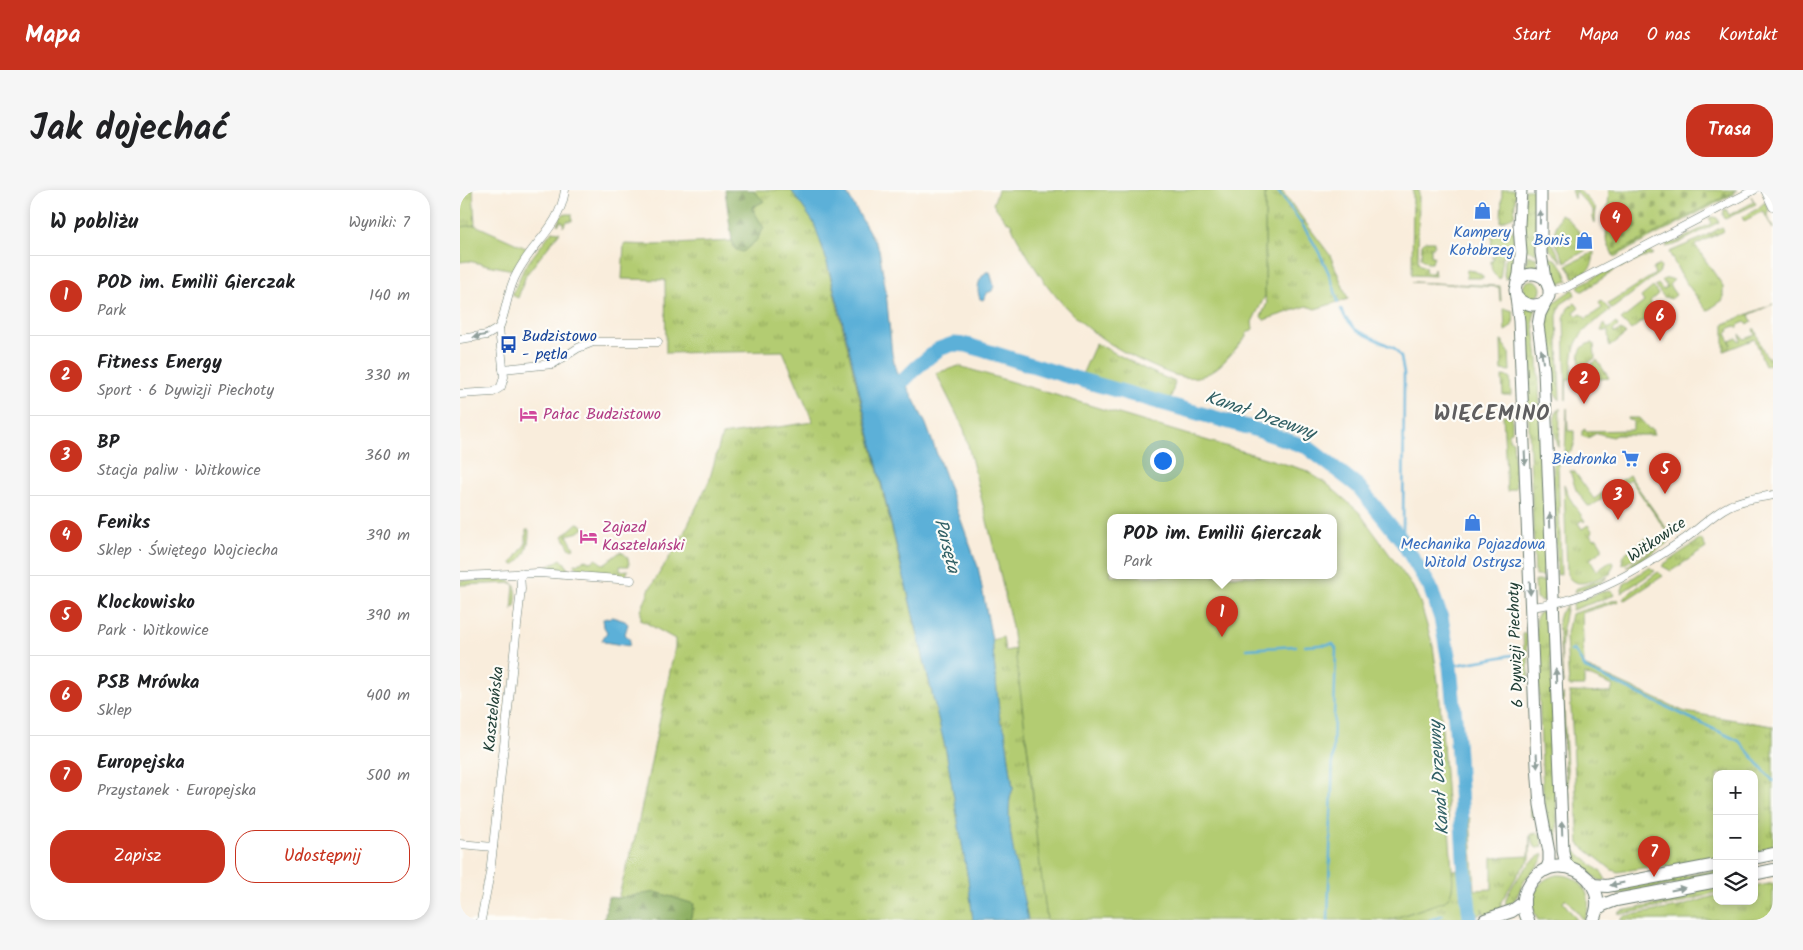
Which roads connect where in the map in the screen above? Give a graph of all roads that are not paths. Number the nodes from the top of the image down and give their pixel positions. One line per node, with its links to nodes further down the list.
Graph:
1 (565, 190): 11 (street)
2 (1521, 190): 8 (street, 6 Dywizji Piechoty)
3 (1541, 190): 7 (street, one-way to 3)
4 (1754, 190): 10 (street)
5 (1765, 190): 6 (street)
6 (1773, 207)
7 (1545, 279): 8 (street); 10 (street)
8 (1518, 281): 9 (street, 6 Dywizji Piechoty)
9 (1517, 297): 10 (street); 21 (street, 6 Dywizji Piechoty, one-way to 21)
10 (1547, 297): 20 (street, one-way to 10)
11 (499, 328): 12 (street, one-way to 12); 14 (street)
12 (460, 339)
13 (658, 342): 14 (street)
14 (503, 369): 15 (street)
15 (460, 394)
16 (1773, 495): 20 (street, Witkowice)
17 (520, 574): 18 (street); 19 (street); 23 (street, Kasztelańska)
18 (460, 576)
19 (631, 580)
20 (1553, 604): 21 (street, Witkowice); 27 (street, one-way to 20)
21 (1531, 607): 28 (street, 6 Dywizji Piechoty, one-way to 28)
22 (460, 844): 23 (street)
23 (493, 847): 35 (street, Kasztelańska)
24 (1773, 854): 25 (main road)
25 (1758, 857)
26 (1713, 866): 32 (main road, one-way to 32)
27 (1570, 868): 28 (main road); 32 (main road)
28 (1546, 870): 33 (main road)
29 (1773, 870): 30 (main road)
30 (1758, 873)
31 (1713, 882): 34 (main road, one-way to 31)
32 (1593, 885): 34 (main road)
33 (1524, 902): 36 (main road); 37 (main road)
34 (1595, 915)
35 (481, 920)
36 (1485, 920)
37 (1528, 920)

